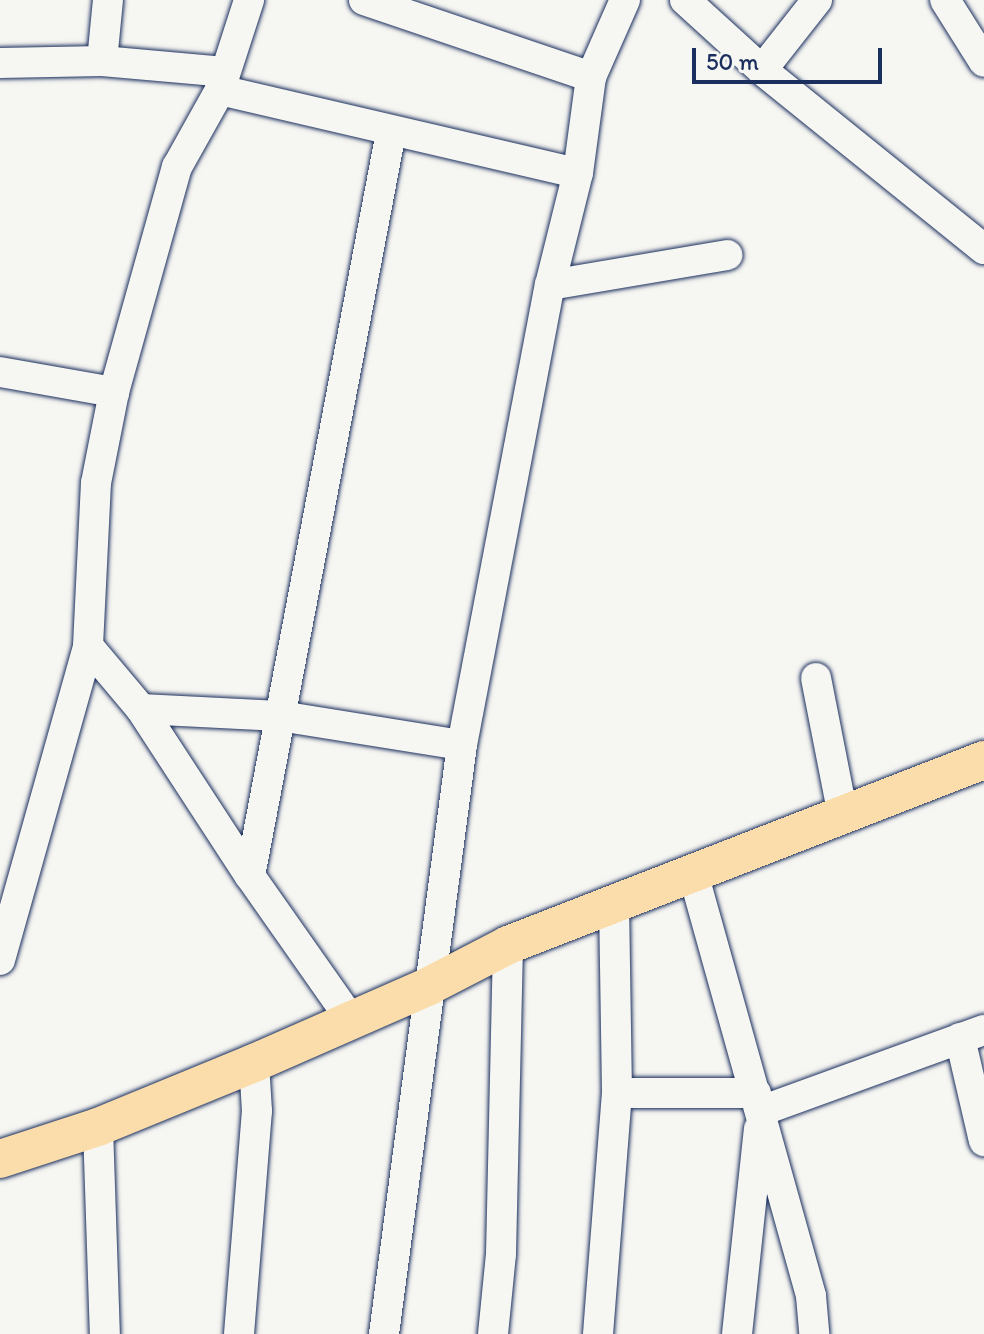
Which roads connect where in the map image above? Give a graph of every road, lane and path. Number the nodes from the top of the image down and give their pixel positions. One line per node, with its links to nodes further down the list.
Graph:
1 (108, 0): 8 (street)
2 (249, 0): 13 (street)
3 (364, 0): 12 (street)
4 (625, 0): 12 (street)
5 (685, 0): 11 (street)
6 (817, 0): 11 (street)
7 (945, 0): 9 (street)
8 (102, 61): 10 (street); 13 (street)
9 (984, 62)
10 (0, 63)
11 (762, 70): 16 (street)
12 (591, 77): 15 (street)
13 (222, 81): 14 (street); 20 (street)
14 (391, 132): 15 (street); 24 (street)
15 (578, 173): 18 (street)
16 (984, 249)
17 (727, 255): 18 (street)
18 (550, 285): 25 (street)
19 (0, 372): 20 (street)
20 (114, 392): 21 (street)
21 (88, 646): 23 (street); 31 (street)
22 (816, 678): 27 (street)
23 (141, 709): 24 (street); 29 (street)
24 (280, 716): 25 (street); 29 (street)
25 (462, 745): 33 (street)
26 (984, 760): 27 (main road)
27 (843, 815): 28 (main road)
28 (693, 873): 30 (main road); 38 (street)
29 (250, 876): 34 (street)
30 (614, 904): 32 (main road); 37 (street)
31 (2, 944)
32 (508, 945): 33 (main road); 45 (street)
33 (429, 986): 34 (main road); 44 (street)
34 (352, 1021): 36 (main road)
35 (972, 1034): 38 (street); 40 (street)
36 (254, 1063): 39 (main road); 43 (street)
37 (617, 1093): 38 (street); 46 (street)
38 (759, 1102): 47 (street); 48 (street)
39 (98, 1127): 41 (main road); 42 (street)
40 (984, 1141)
41 (0, 1159)
42 (105, 1334)
43 (239, 1334)
44 (384, 1334)
45 (493, 1334)
46 (598, 1334)
47 (737, 1334)
48 (814, 1334)

